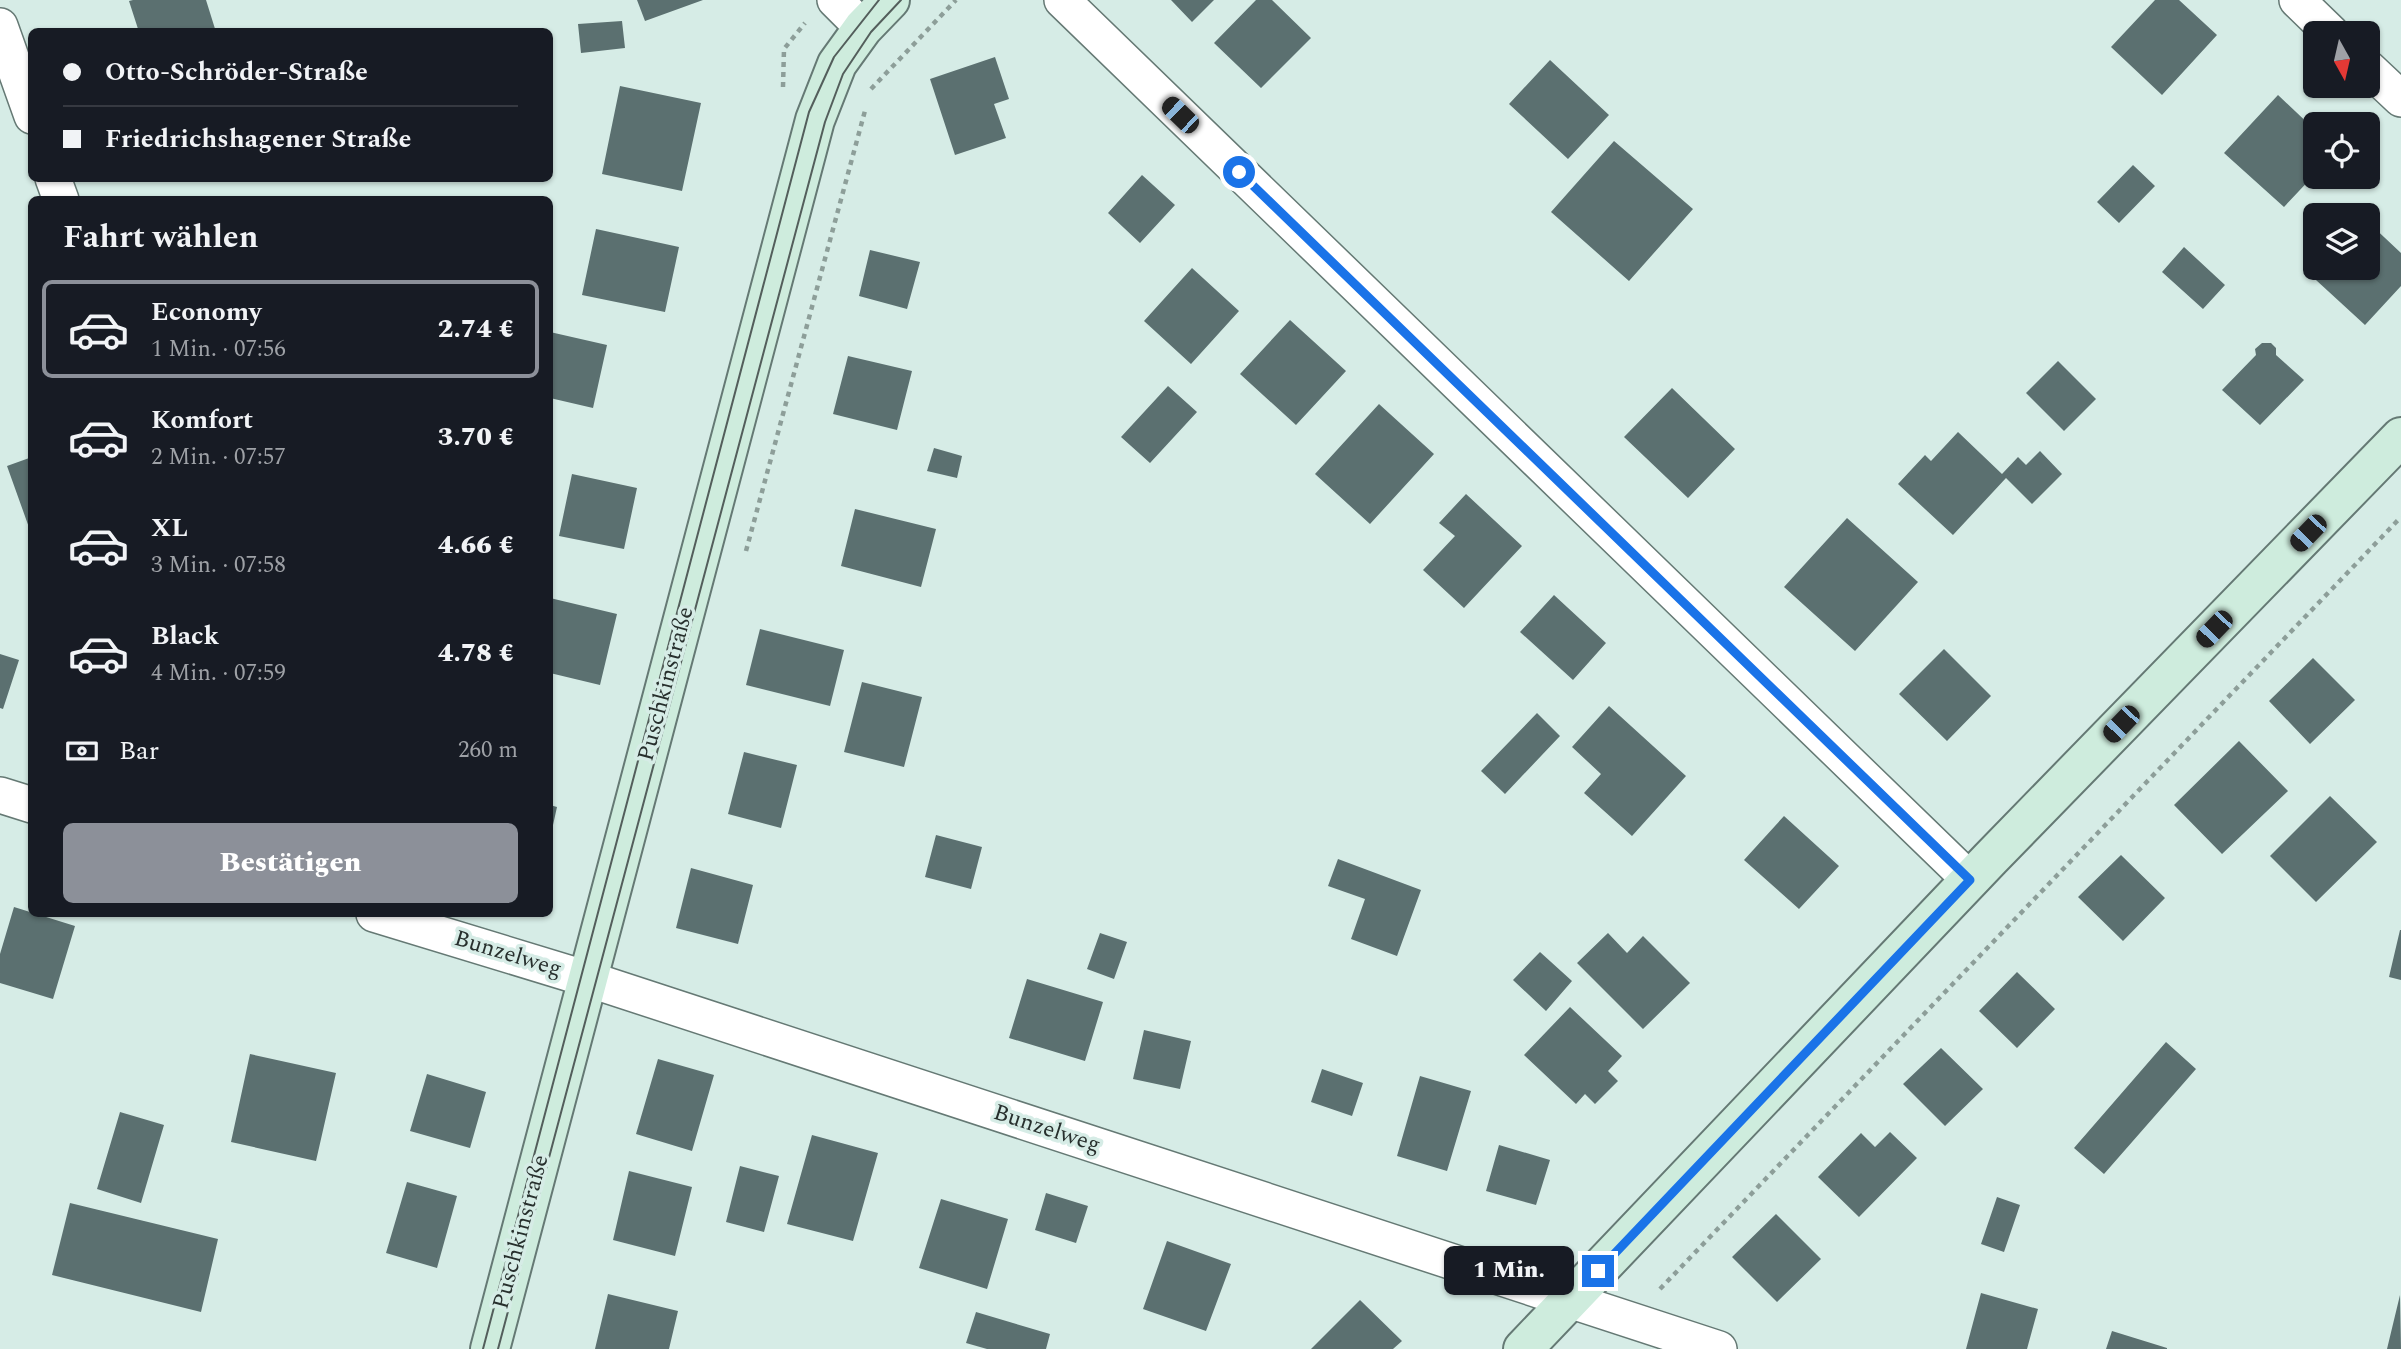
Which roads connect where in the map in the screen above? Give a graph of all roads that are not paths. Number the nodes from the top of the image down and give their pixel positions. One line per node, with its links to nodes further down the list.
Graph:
1 (835, 0): 7 (street)
2 (890, 0): 7 (street, Puschkinstraße)
3 (1062, 0): 14 (street)
4 (2297, 0): 5 (street)
5 (2319, 21)
6 (0, 26): 10 (street)
7 (863, 28): 16 (street, Puschkinstraße)
8 (2380, 79): 9 (street)
9 (2401, 99)
10 (28, 105)
11 (2401, 437): 14 (street)
12 (0, 795): 13 (street)
13 (28, 804)
14 (1970, 880): 17 (street)
15 (384, 917): 16 (street, Bunzelweg)
16 (587, 979): 17 (street, Bunzelweg); 18 (street, Puschkinstraße)
17 (1570, 1300): 19 (street); 20 (street, Bunzelweg)
18 (490, 1349)
19 (1523, 1349)
20 (1719, 1349)

